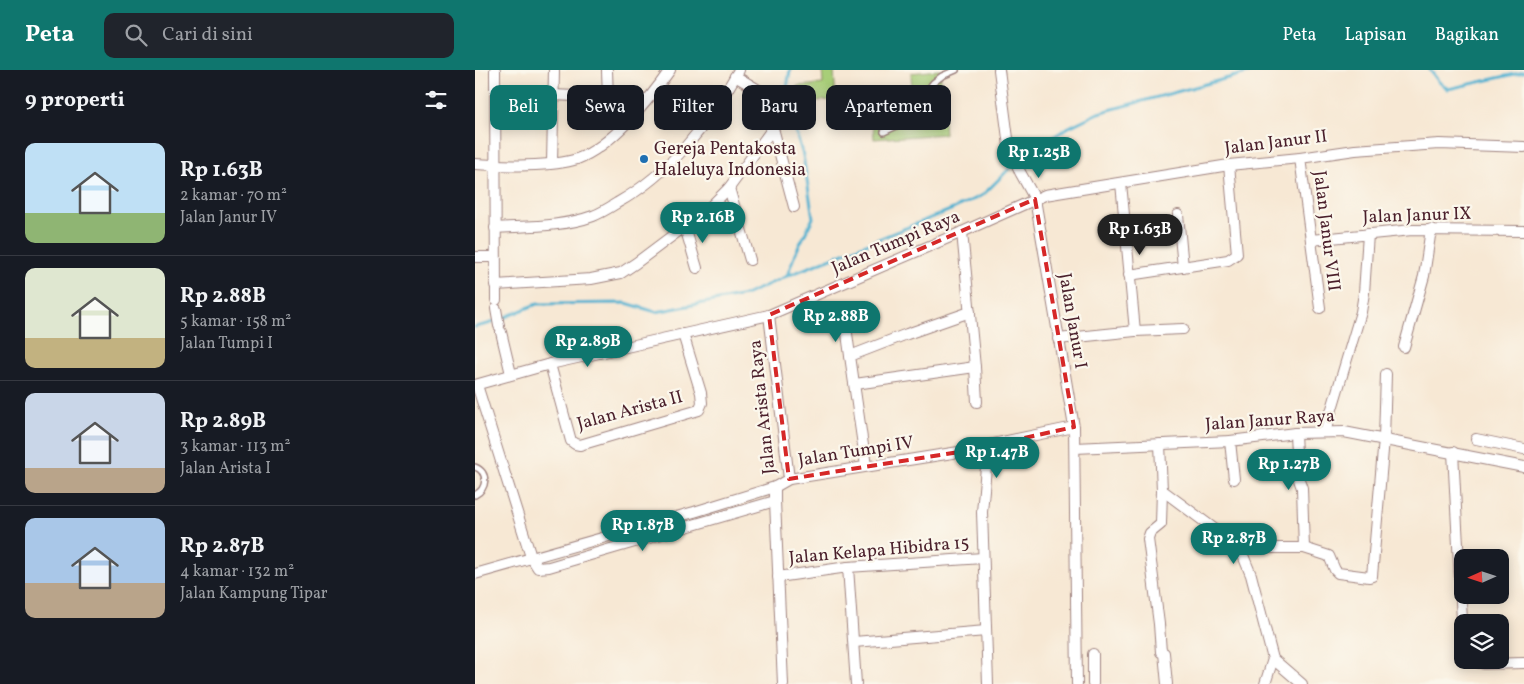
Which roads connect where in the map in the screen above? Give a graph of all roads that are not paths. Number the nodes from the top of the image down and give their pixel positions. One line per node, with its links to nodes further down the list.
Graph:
1 (495, 70): 24 (street)
2 (554, 70): 10 (street)
3 (607, 70): 11 (street)
4 (660, 70): 9 (street)
5 (670, 70): 9 (street)
6 (956, 70): 18 (lane)
7 (999, 70): 27 (street)
8 (737, 73): 12 (street); 31 (street)
9 (662, 81): 14 (street)
10 (553, 85)
11 (608, 85)
12 (754, 85)
13 (644, 99): 14 (street)
14 (647, 99): 21 (street)
15 (551, 130): 21 (street)
16 (772, 130): 26 (street)
17 (774, 130): 28 (street)
18 (884, 132)
19 (1524, 148): 20 (street, Jalan Janur II)
20 (1300, 158): 23 (street, Jalan Janur II); 36 (street, Jalan Janur VIII)
21 (551, 163): 24 (street)
22 (475, 164): 24 (street)
23 (1229, 165): 25 (street, Jalan Janur II); 40 (street)
24 (495, 166): 31 (street)
25 (1121, 183): 27 (street, Jalan Janur II); 42 (street)
26 (729, 188): 30 (street); 39 (street)
27 (1035, 198): 34 (street, Jalan Tumpi Raya); 51 (street, Jalan Janur I)
28 (794, 206)
29 (1178, 215): 40 (street)
30 (685, 227): 41 (street); 43 (street)
31 (495, 228): 38 (street)
32 (1431, 230): 33 (street, Jalan Janur IX); 35 (street, Jalan Janur IX); 52 (street)
33 (1524, 231)
34 (962, 232): 45 (street); 46 (street, Jalan Tumpi Raya)
35 (1368, 234): 36 (street, Jalan Janur IX); 62 (street)
36 (1311, 240): 44 (street, Jalan Janur VIII)
37 (475, 257): 38 (street)
38 (495, 257): 43 (street)
39 (750, 260)
40 (1183, 267): 42 (street)
41 (697, 268)
42 (1129, 275): 49 (street)
43 (495, 286): 56 (street)
44 (1320, 308)
45 (970, 312): 53 (street); 55 (street)
46 (769, 315): 50 (street, Jalan Tumpi Raya); 76 (street, Jalan Arista Raya)
47 (846, 326): 53 (street)
48 (1183, 329): 49 (street)
49 (1135, 331): 51 (street)
50 (683, 334): 54 (street, Jalan Tumpi Raya); 54 (street, Jalan Arista II)
51 (1058, 339): 61 (street, Jalan Janur I)
52 (1404, 347)
53 (851, 356): 58 (street)
54 (550, 364): 56 (street, Jalan Tumpi Raya)
55 (975, 367): 58 (street); 60 (street)
56 (511, 374): 59 (street, Jalan Tumpi Raya)
57 (1386, 374): 64 (street)
58 (855, 384): 72 (street)
59 (476, 385): 83 (street)
60 (977, 402)
61 (1074, 427): 68 (street, Jalan Tumpi IV); 69 (street, Jalan Janur I)
62 (1325, 432): 63 (street, Jalan Janur Raya); 64 (street, Jalan Janur Raya)
63 (1295, 433): 66 (street, Jalan Janur Raya); 82 (street)
64 (1384, 439): 71 (street, Jalan Janur Raya); 82 (street)
65 (1476, 439): 70 (street)
66 (1230, 441): 67 (street, Jalan Janur Raya); 75 (street)
67 (1160, 444): 69 (street, Jalan Janur Raya); 78 (street)
68 (987, 445): 72 (street, Jalan Tumpi IV); 84 (street)
69 (1075, 448): 98 (street, Jalan Janur I)
70 (1524, 449)
71 (1453, 452): 74 (street, Jalan Janur Raya); 88 (street)
72 (866, 466): 76 (street, Jalan Tumpi IV)
73 (475, 467): 79 (lane)
74 (1524, 467)
75 (1234, 478)
76 (789, 479): 77 (street, Jalan Arista Raya)
77 (775, 487): 80 (street, Jalan Arista Raya); 83 (street, Jalan Arista Raya)
78 (1162, 490): 81 (street); 100 (street)
79 (475, 495)
80 (775, 501): 83 (street); 87 (street, Jalan Arista Raya)
81 (1240, 548): 82 (street); 92 (street)
82 (1304, 548)
83 (531, 558): 86 (street, Jalan Arista Raya)
84 (983, 558): 85 (street, Jalan Kelapa Hibidra 15); 89 (street)
85 (848, 567): 87 (street, Jalan Kelapa Hibidra 15); 90 (street)
86 (475, 574)
87 (778, 577): 95 (street, Jalan Arista Raya)
88 (1462, 614)
89 (986, 631): 90 (street); 97 (street)
90 (854, 642): 96 (street)
91 (1093, 654): 99 (street)
92 (1273, 659): 101 (street); 102 (street)
93 (1509, 663): 94 (street)
94 (1524, 663)
95 (783, 684)
96 (856, 684)
97 (988, 684)
98 (1077, 684)
99 (1093, 684)
100 (1167, 684)
101 (1265, 684)
102 (1302, 684)

